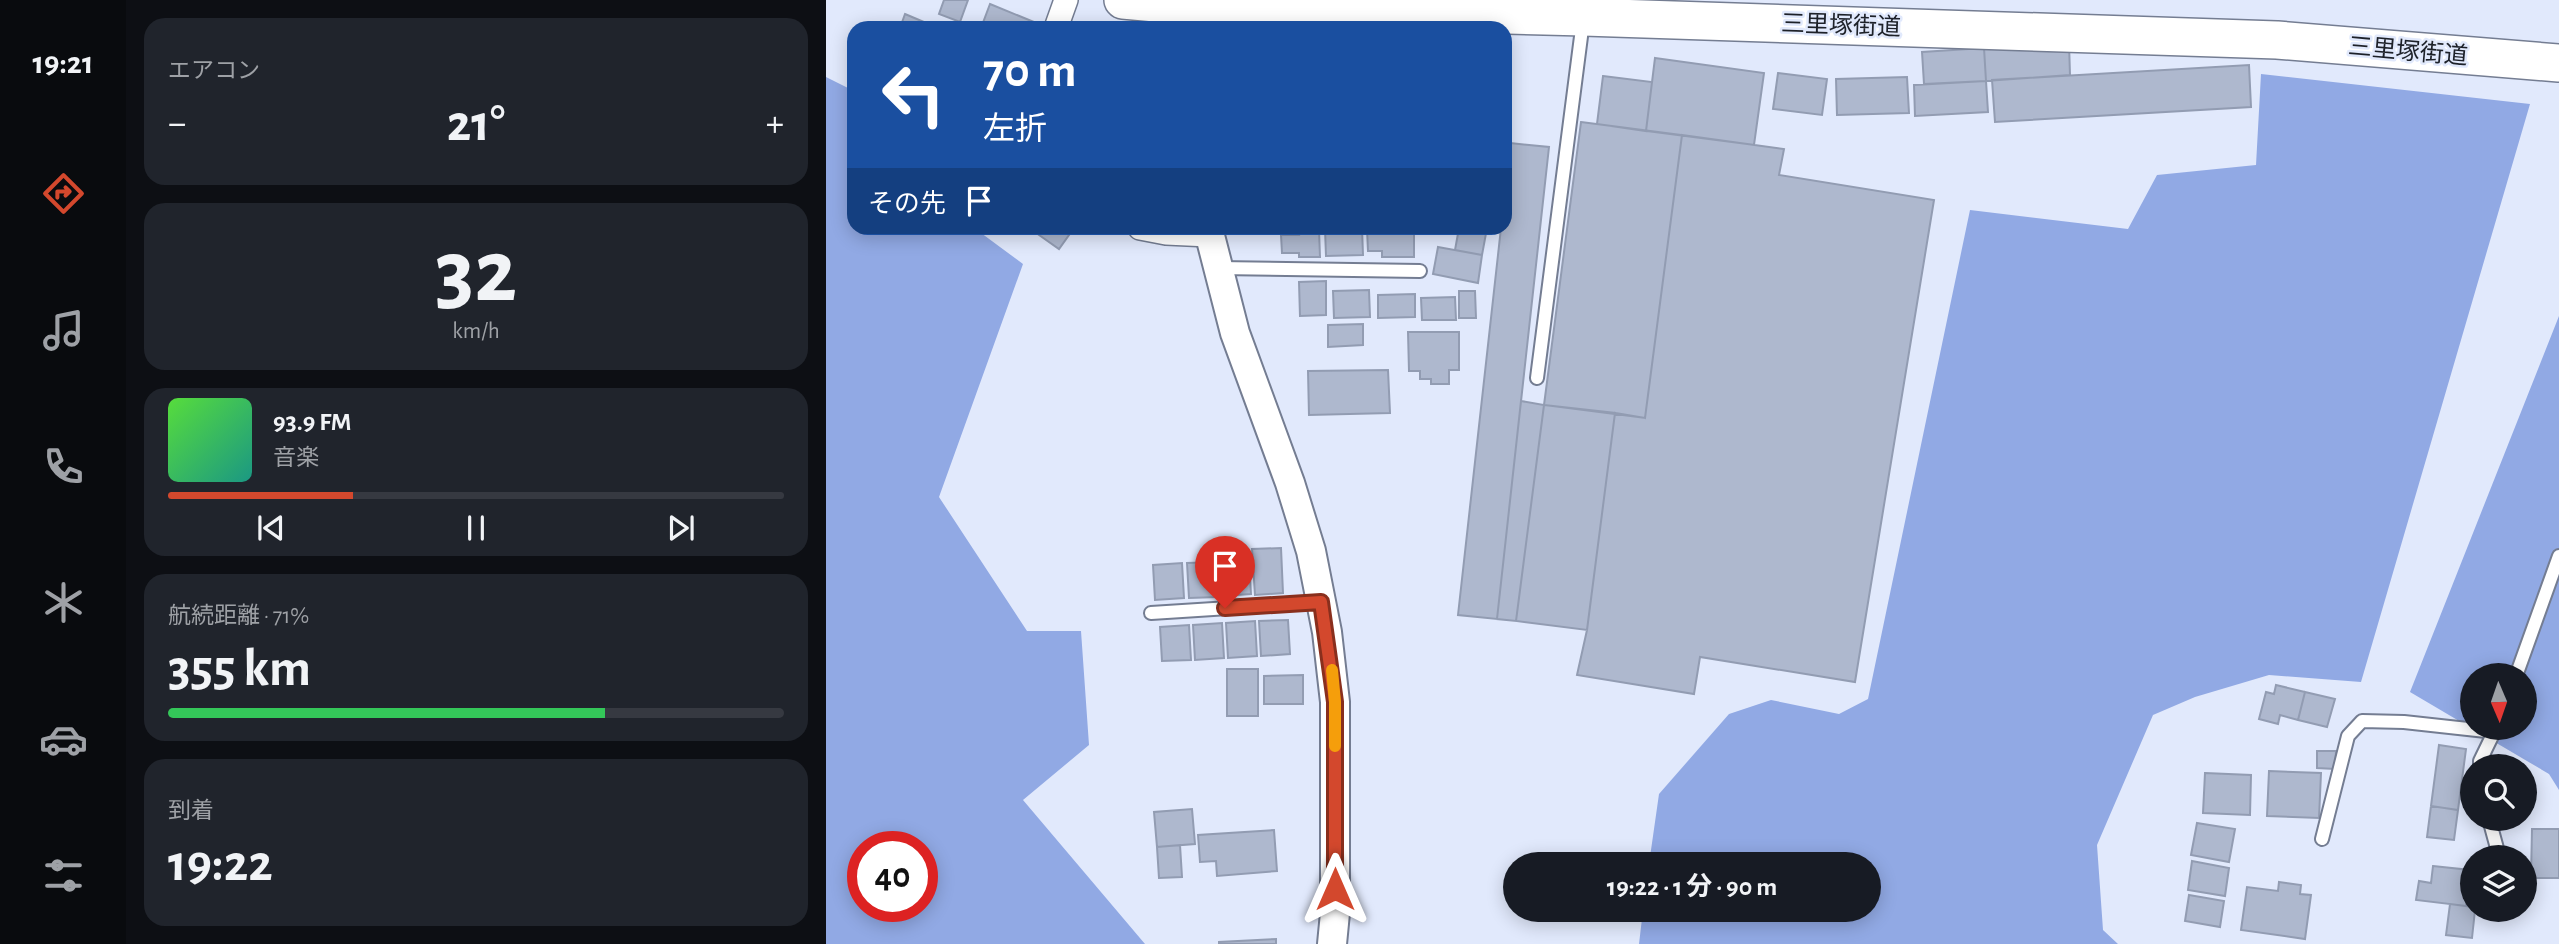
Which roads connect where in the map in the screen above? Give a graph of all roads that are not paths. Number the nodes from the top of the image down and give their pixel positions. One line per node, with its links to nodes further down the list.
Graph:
1 (1066, 0): 5 (street)
2 (1123, 0): 4 (main road, 三里塚街道)
3 (1584, 17): 4 (main road, 三里塚街道); 6 (main road, 三里塚街道); 10 (lane)
4 (1200, 18)
5 (1058, 21)
6 (2559, 63)
7 (1209, 235): 8 (street)
8 (1217, 268): 9 (lane); 12 (street)
9 (1420, 271)
10 (1537, 378)
11 (2559, 556): 14 (lane)
12 (1321, 602): 13 (lane); 17 (street)
13 (1151, 613)
14 (2521, 663)
15 (2460, 727): 16 (lane)
16 (2322, 839)
17 (1332, 944)

